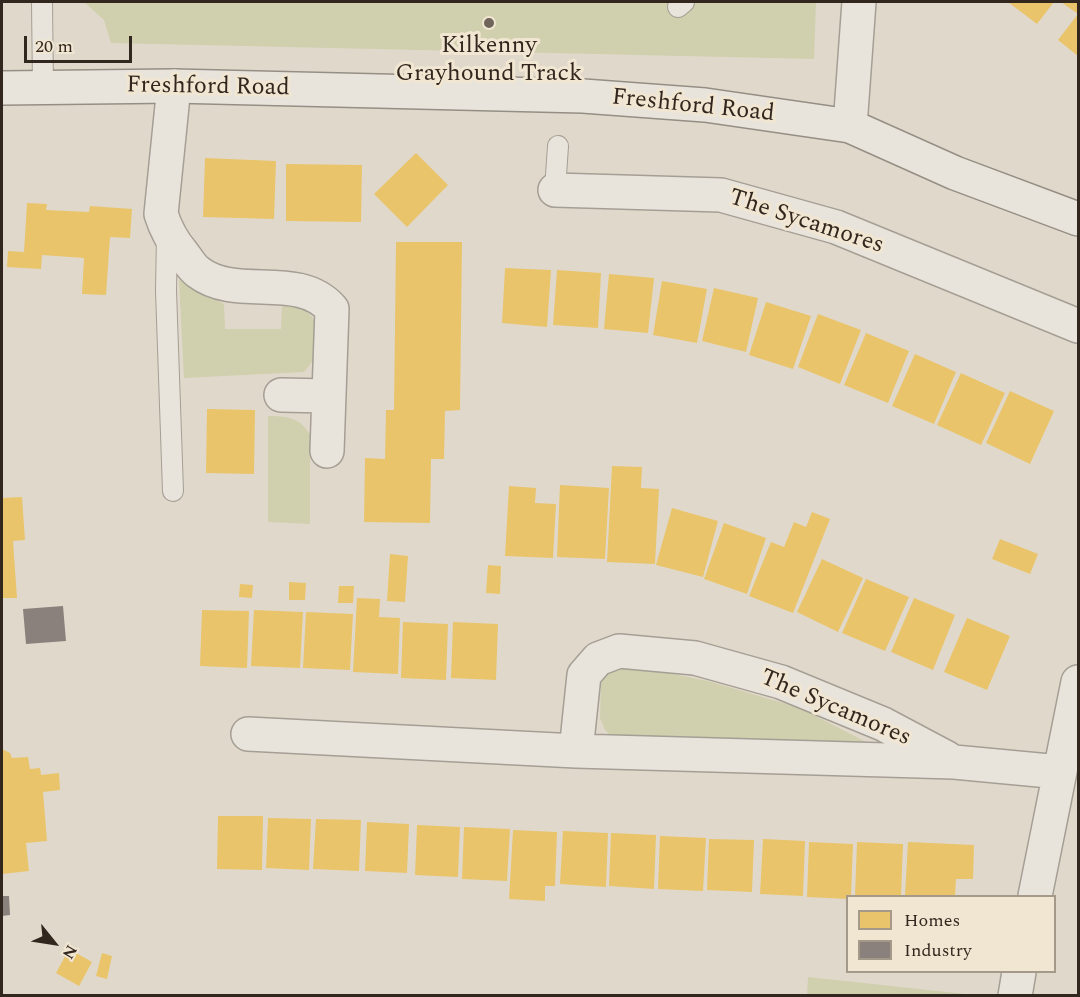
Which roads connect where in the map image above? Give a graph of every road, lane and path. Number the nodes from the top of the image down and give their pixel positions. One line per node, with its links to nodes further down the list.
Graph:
1 (42, 2): 5 (lane)
2 (859, 2): 6 (street)
3 (174, 86): 5 (street, Freshford Road); 6 (street, Freshford Road); 10 (street)
4 (2, 88): 5 (street, Freshford Road)
5 (43, 88)
6 (850, 126): 9 (street, Freshford Road)
7 (558, 146): 8 (lane)
8 (555, 190): 11 (street, The Sycamores)
9 (1078, 219)
10 (167, 234): 13 (street); 15 (lane)
11 (1078, 327)
12 (281, 395): 13 (street)
13 (328, 396): 14 (street)
14 (327, 451)
15 (172, 492)
16 (1078, 682): 20 (street)
17 (248, 734): 18 (street, The Sycamores)
18 (576, 752): 19 (street, The Sycamores); 19 (street, The Sycamores)
19 (954, 762): 20 (street, The Sycamores)
20 (1060, 772): 21 (street)
21 (1035, 895)
22 (1019, 973): 23 (street)
23 (1015, 996)

